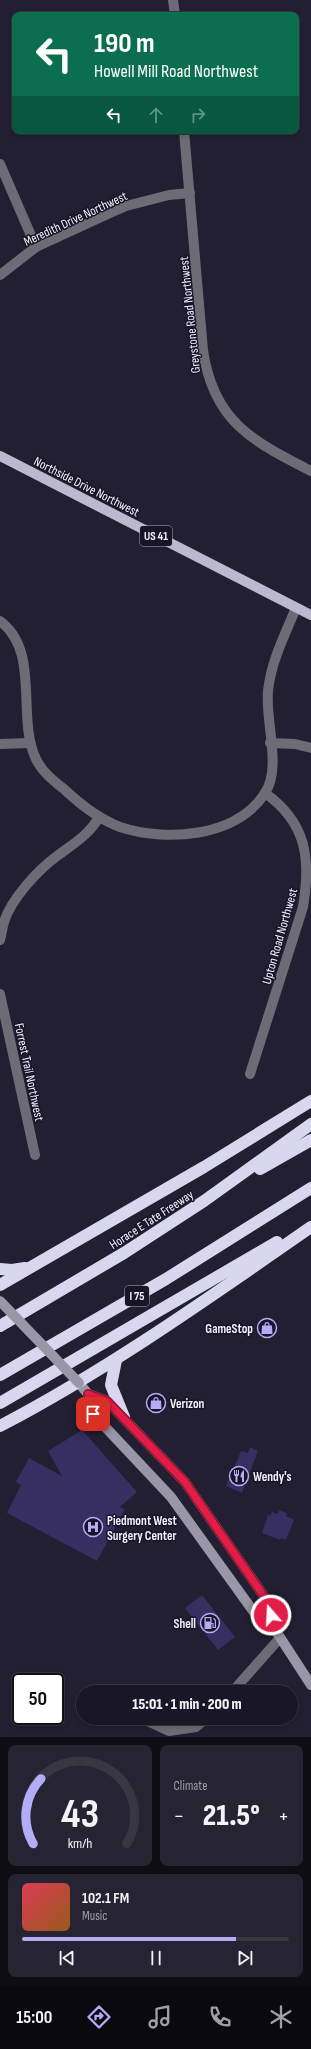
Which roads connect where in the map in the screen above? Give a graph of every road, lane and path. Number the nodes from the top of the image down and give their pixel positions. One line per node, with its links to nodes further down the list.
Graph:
1 (173, 0): 2 (street)
2 (175, 12)
3 (184, 134): 5 (street, Greystone Road Northwest)
4 (0, 164): 6 (street)
5 (190, 193): 6 (street, Meredith Drive Northwest); 9 (street, Greystone Road Northwest)
6 (36, 246): 7 (street, Meredith Drive Northwest)
7 (0, 275)
8 (0, 456): 10 (main road, Northside Drive Northwest / US 41)
9 (311, 471)
10 (296, 608): 11 (main road, Northside Drive Northwest / US 41); 14 (street)
11 (311, 615)
12 (0, 621): 13 (street)
13 (30, 743): 15 (street); 18 (street)
14 (270, 743): 16 (street); 17 (street)
15 (0, 744)
16 (311, 748)
17 (265, 793): 18 (street); 21 (street, Upton Road Northwest)
18 (99, 817): 19 (street)
19 (0, 940)
20 (0, 994): 25 (street, Forrest Trail Northwest)
21 (250, 1074)
22 (311, 1101): 32 (highway)
23 (311, 1124): 28 (highway, Horace E Tate Freeway)
24 (311, 1140): 28 (highway)
25 (34, 1155)
26 (311, 1180): 30 (highway)
27 (311, 1188): 30 (highway, I 75)
28 (204, 1201): 36 (highway, Horace E Tate Freeway)
29 (311, 1221): 41 (highway)
30 (256, 1223): 38 (highway, I 75)
31 (311, 1227): 37 (highway)
32 (38, 1265): 33 (highway); 34 (highway)
33 (0, 1269)
34 (0, 1285)
35 (0, 1301): 39 (main road, bridge)
36 (0, 1326)
37 (116, 1360): 39 (highway); 42 (highway)
38 (0, 1375)
39 (79, 1383): 40 (main road); 43 (highway)
40 (88, 1394): 42 (main road); 44 (main road)
41 (0, 1403)
42 (124, 1417): 44 (main road)
43 (0, 1426)
44 (272, 1625): 45 (main road)
45 (280, 1638): 46 (street); 47 (main road)
46 (238, 1685)
47 (311, 1685)
48 (156, 1725): 49 (street)
49 (198, 1725)

